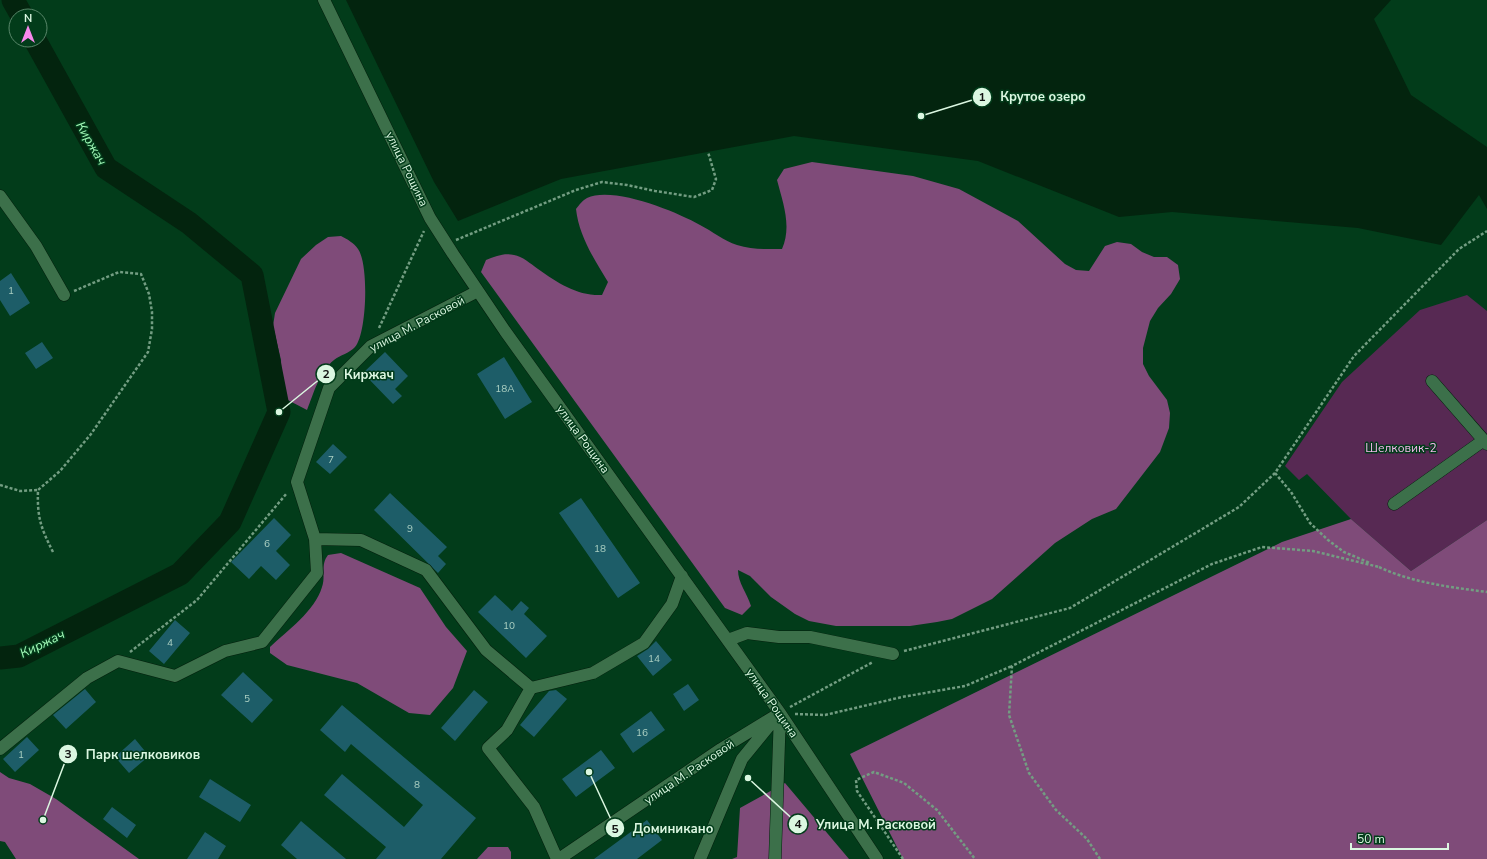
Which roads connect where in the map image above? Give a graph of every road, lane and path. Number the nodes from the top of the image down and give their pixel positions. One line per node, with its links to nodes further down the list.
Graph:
1 (324, 0): 4 (street, улица Рощина)
2 (708, 152): 6 (path)
3 (0, 196): 8 (street)
4 (430, 218): 6 (street, улица Рощина); 9 (path)
5 (1487, 232): 12 (path)
6 (447, 244): 7 (street, улица Рощина)
7 (478, 291): 9 (street, улица М. Расковой); 20 (street, улица Рощина)
8 (64, 295): 15 (path)
9 (371, 346): 13 (street, улица М. Расковой)
10 (1432, 381): 11 (street)
11 (1485, 442): 16 (street)
12 (1275, 472): 19 (path); 23 (path)
13 (297, 482): 17 (street); 24 (path)
14 (0, 486): 15 (path)
15 (38, 490): 18 (path)
16 (1394, 504)
17 (316, 538): 24 (street); 26 (street)
18 (53, 552)
19 (1379, 567): 21 (path); 25 (path)
20 (682, 576): 22 (street, улица Рощина); 26 (street)
21 (1487, 592)
22 (728, 640): 23 (street); 27 (street, улица Рощина)
23 (893, 654): 27 (path)
24 (118, 661): 28 (street)
25 (1012, 666): 27 (path); 37 (path)
26 (531, 688): 31 (street)
27 (780, 713): 29 (street, улица М. Расковой); 30 (street); 33 (street); 34 (street, улица Рощина)
28 (0, 749)
29 (721, 749): 30 (street); 31 (street, улица М. Расковой)
30 (742, 758): 32 (street)
31 (558, 859)
32 (700, 859)
33 (775, 859)
34 (877, 859)
35 (903, 859): 36 (path)
36 (975, 859)
37 (1100, 859)

